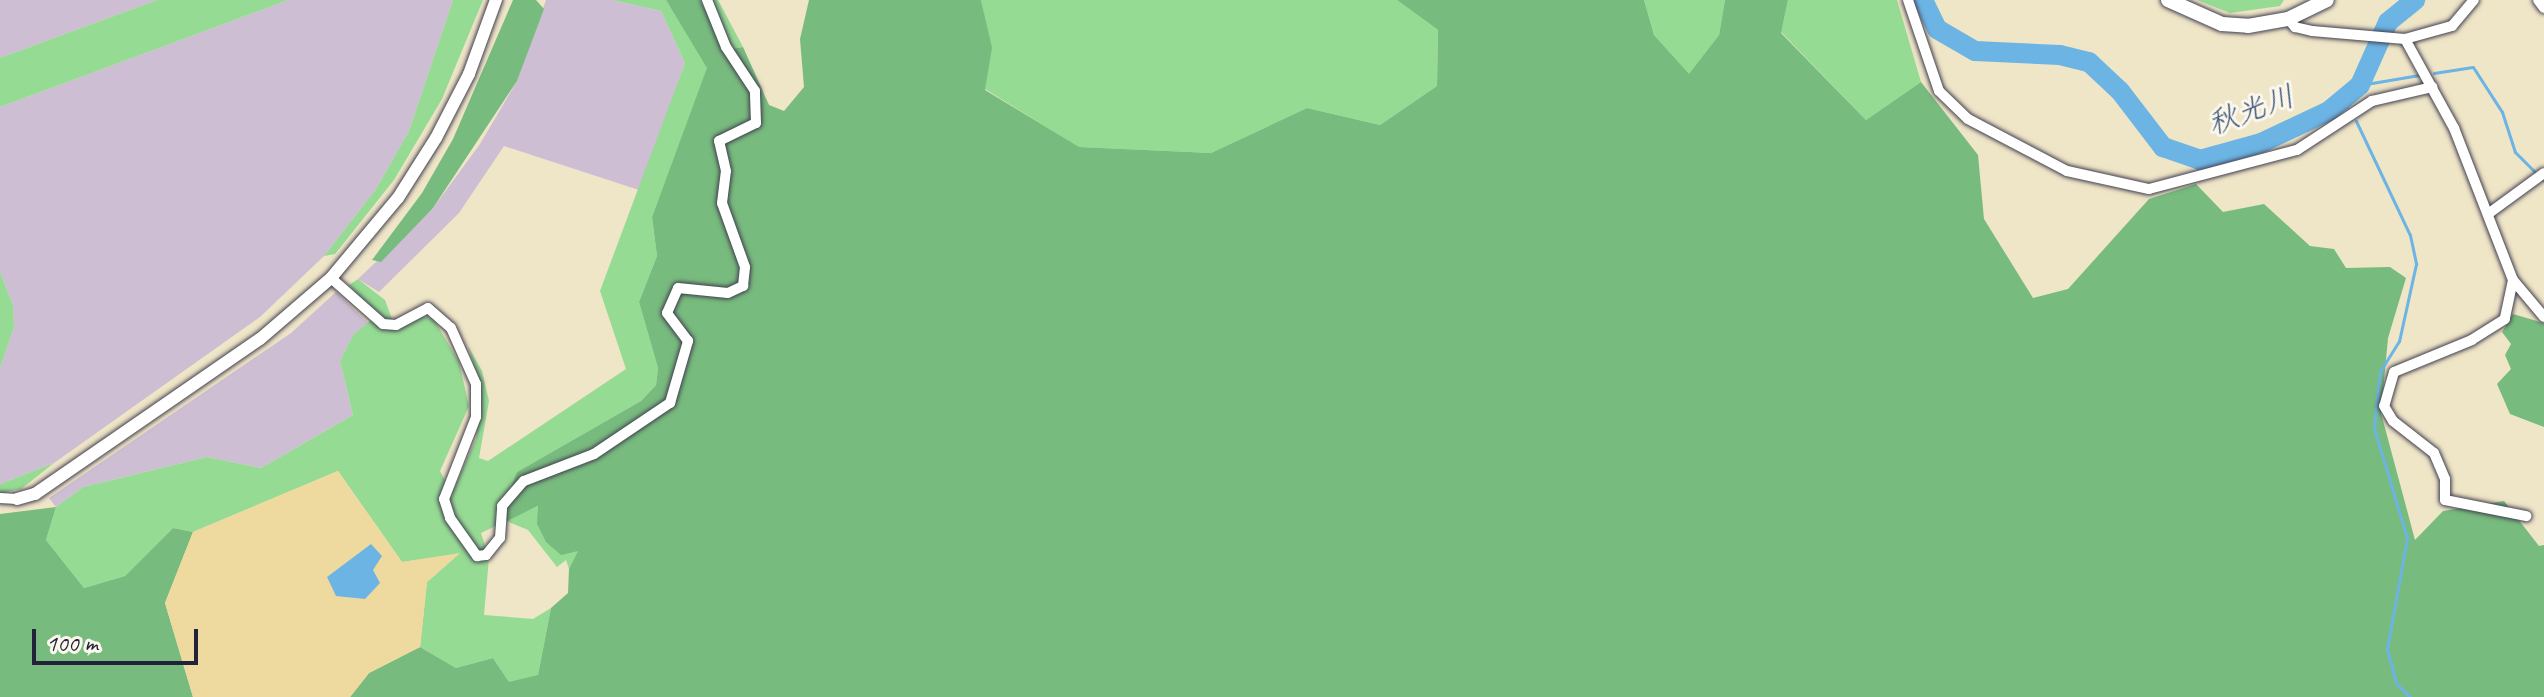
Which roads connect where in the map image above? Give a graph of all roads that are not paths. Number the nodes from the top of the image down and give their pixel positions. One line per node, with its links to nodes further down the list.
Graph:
1 (496, 0): 14 (street)
2 (707, 0): 14 (street)
3 (1908, 0): 11 (street)
4 (2168, 0): 9 (main road)
5 (2327, 0): 9 (main road)
6 (2474, 0): 10 (street)
7 (2538, 0): 8 (street)
8 (2544, 8)
9 (2288, 19): 10 (street)
10 (2399, 39): 11 (street)
11 (2432, 87): 13 (street)
12 (2541, 175): 13 (street)
13 (2488, 214): 15 (street)
14 (331, 278): 18 (street)
15 (2513, 280): 16 (street); 19 (street)
16 (2544, 317)
17 (0, 498): 18 (street)
18 (17, 499)
19 (2526, 516)

